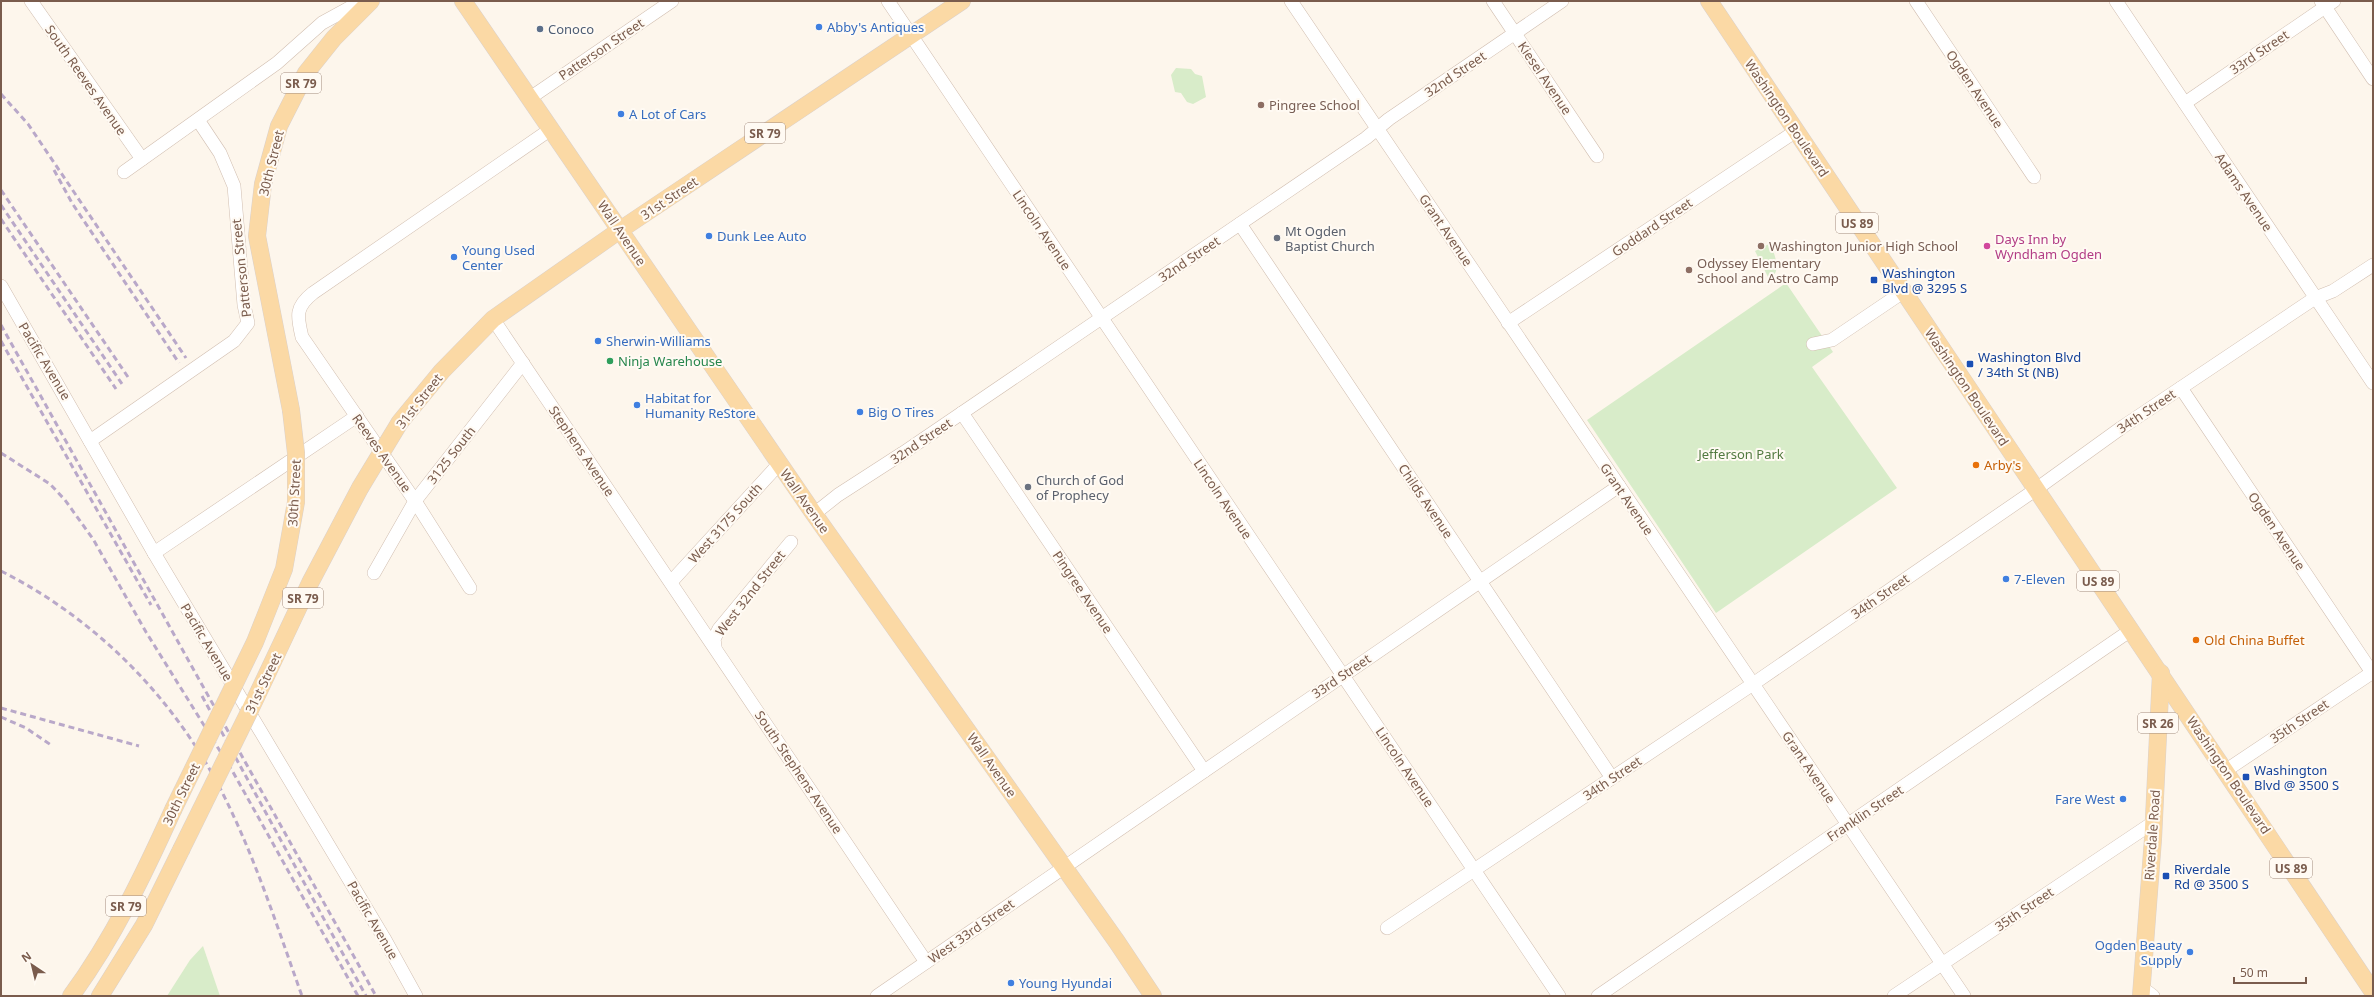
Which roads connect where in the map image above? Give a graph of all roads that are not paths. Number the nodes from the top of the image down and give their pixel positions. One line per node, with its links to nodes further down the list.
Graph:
1 (30, 1): 25 (street, South Reeves Avenue)
2 (362, 1): 20 (street)
3 (372, 1): 73 (main road, 30th Street / SR 79, bridge)
4 (463, 1): 18 (main road, Wall Avenue)
5 (672, 1): 18 (street, Patterson Street)
6 (888, 1): 16 (street, Lincoln Avenue)
7 (962, 1): 16 (main road, 31st Street / SR 79)
8 (1291, 1): 22 (street, Grant Avenue)
9 (1493, 1): 15 (street, Kiesel Avenue)
10 (1562, 1): 15 (street, 32nd Street)
11 (1709, 1): 23 (main road, Washington Boulevard / US 89)
12 (1916, 1): 27 (street, Ogden Avenue)
13 (2116, 1): 19 (street, Adams Avenue)
14 (2327, 3): 17 (street); 19 (street, 33rd Street)
15 (1515, 33): 22 (street, 32nd Street); 24 (street, Kiesel Avenue)
16 (910, 36): 29 (main road, 31st Street / SR 79); 34 (street, Lincoln Avenue)
17 (2373, 79)
18 (530, 98): 21 (main road, Wall Avenue)
19 (2185, 102): 33 (street, Adams Avenue)
20 (198, 120): 25 (street); 43 (street, Patterson Street)
21 (551, 129): 29 (main road, Wall Avenue); 42 (street, Reeves Avenue)
22 (1377, 129): 28 (street, 32nd Street); 36 (street, Grant Avenue)
23 (1796, 131): 32 (main road, Washington Boulevard / US 89); 36 (street, Goddard Street)
24 (1597, 156)
25 (142, 159): 26 (street)
26 (124, 172)
27 (2034, 177)
28 (1240, 224): 34 (street, 32nd Street); 52 (street, Childs Avenue)
29 (620, 230): 35 (main road, 31st Street / SR 79); 44 (main road, Wall Avenue)
30 (2373, 265): 33 (street, 34th Street)
31 (1, 286): 43 (street, Pacific Avenue)
32 (1903, 292): 37 (street); 46 (main road, Washington Boulevard / US 89)
33 (2315, 298): 39 (street, Adams Avenue); 40 (street, 34th Street)
34 (1102, 318): 41 (street, 32nd Street); 59 (street, Lincoln Avenue)
35 (493, 319): 38 (street, Stephens Avenue); 74 (main road, 31st Street / SR 79, bridge)
36 (1508, 322): 45 (street, Grant Avenue)
37 (1813, 344)
38 (523, 363): 47 (street, 3125 South); 53 (street, Stephens Avenue)
39 (2373, 383)
40 (2181, 388): 46 (street, 34th Street); 58 (street, Ogden Avenue)
41 (962, 413): 48 (street, 32nd Street); 61 (street, Pingree Avenue)
42 (357, 416): 47 (street, Reeves Avenue); 50 (street)
43 (90, 441): 50 (street, Pacific Avenue)
44 (779, 464): 48 (main road, Wall Avenue); 53 (street, West 3175 South)
45 (1619, 486): 52 (street, 33rd Street); 60 (street, Grant Avenue)
46 (2035, 490): 55 (main road, Washington Boulevard / US 89); 60 (street, 34th Street)
47 (415, 501): 51 (street, 3125 South); 54 (street, Reeves Avenue)
48 (814, 514): 66 (main road, Wall Avenue)
49 (791, 542): 56 (street, West 32nd Street)
50 (154, 553): 75 (street, Pacific Avenue)
51 (374, 573)
52 (1480, 581): 59 (street, 33rd Street); 63 (street, Childs Avenue)
53 (671, 582): 56 (street, South Stephens Avenue)
54 (470, 588)
55 (2131, 630): 57 (main road, Washington Boulevard / US 89); 65 (street, Franklin Street)
56 (715, 646): 69 (street, South Stephens Avenue)
57 (2161, 673): 62 (main road, Washington Boulevard / US 89); 64 (main road, Riverdale Road / SR 26)
58 (2373, 673): 62 (street, 35th Street)
59 (1343, 676): 61 (street, 33rd Street); 67 (street, Lincoln Avenue)
60 (1753, 684): 63 (street, 34th Street); 65 (street, Grant Avenue)
61 (1204, 771): 66 (street, 33rd Street)
62 (2225, 771): 71 (main road, Washington Boulevard / US 89)
63 (1612, 778): 67 (street, 34th Street)
64 (2154, 822): 70 (street, 35th Street); 72 (main road, Riverdale Road / SR 26)
65 (1848, 825): 70 (street, Grant Avenue); 79 (street, Franklin Street)
66 (1064, 867): 69 (street, West 33rd Street); 77 (main road, Wall Avenue)
67 (1474, 870): 68 (street, 34th Street); 78 (street, Lincoln Avenue)
68 (1387, 928)
69 (926, 962): 76 (street, West 33rd Street)
70 (1942, 963): 80 (street, 35th Street); 81 (street, Grant Avenue)
71 (2373, 992)
72 (2145, 993)
73 (71, 996)
74 (100, 996)
75 (416, 996)
76 (877, 996)
77 (1153, 996)
78 (1559, 996)
79 (1598, 996)
80 (1894, 996)
81 (1964, 996)

